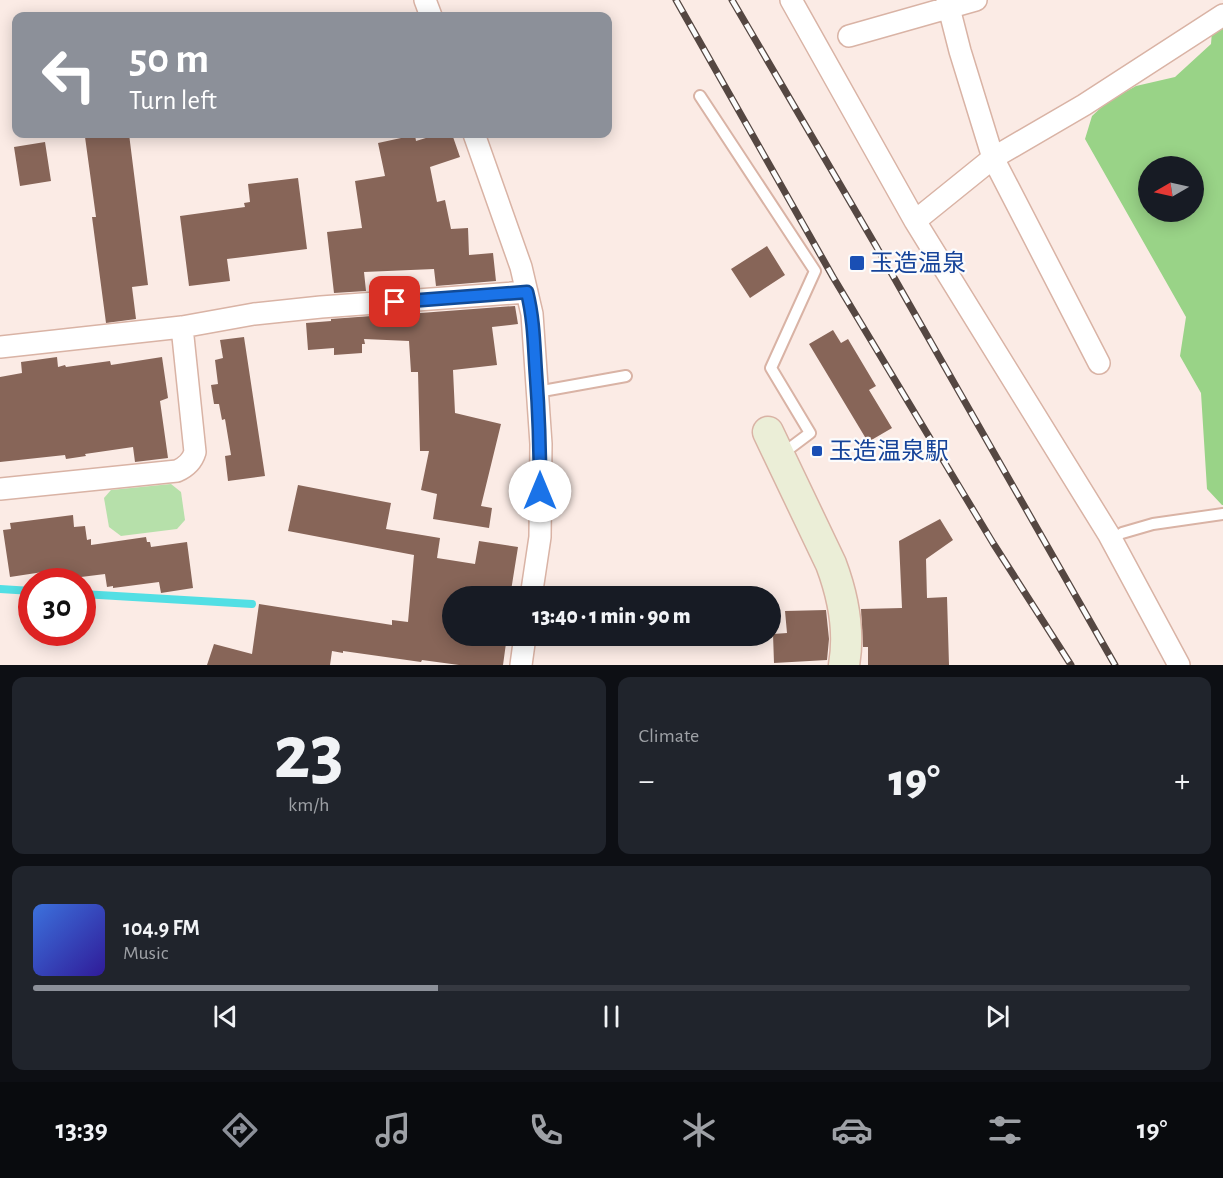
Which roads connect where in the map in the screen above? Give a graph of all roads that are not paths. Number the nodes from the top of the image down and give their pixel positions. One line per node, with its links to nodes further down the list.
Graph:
1 (791, 0): 9 (street)
2 (976, 0): 3 (street)
3 (949, 4): 5 (street); 8 (street)
4 (1223, 15): 8 (street)
5 (849, 36)
6 (700, 96): 16 (lane)
7 (475, 138): 10 (street)
8 (993, 158): 9 (street); 13 (street)
9 (915, 222): 24 (street)
10 (527, 292): 11 (street); 15 (street)
11 (182, 327): 12 (street); 17 (street)
12 (0, 347)
13 (1099, 363)
14 (626, 376): 15 (lane)
15 (537, 392): 20 (street)
16 (774, 444): 23 (main road)
17 (0, 489)
18 (1223, 514): 19 (lane)
19 (1122, 533)
20 (533, 586)
21 (524, 646): 22 (street)
22 (521, 665)
23 (844, 665)
24 (1179, 665)

